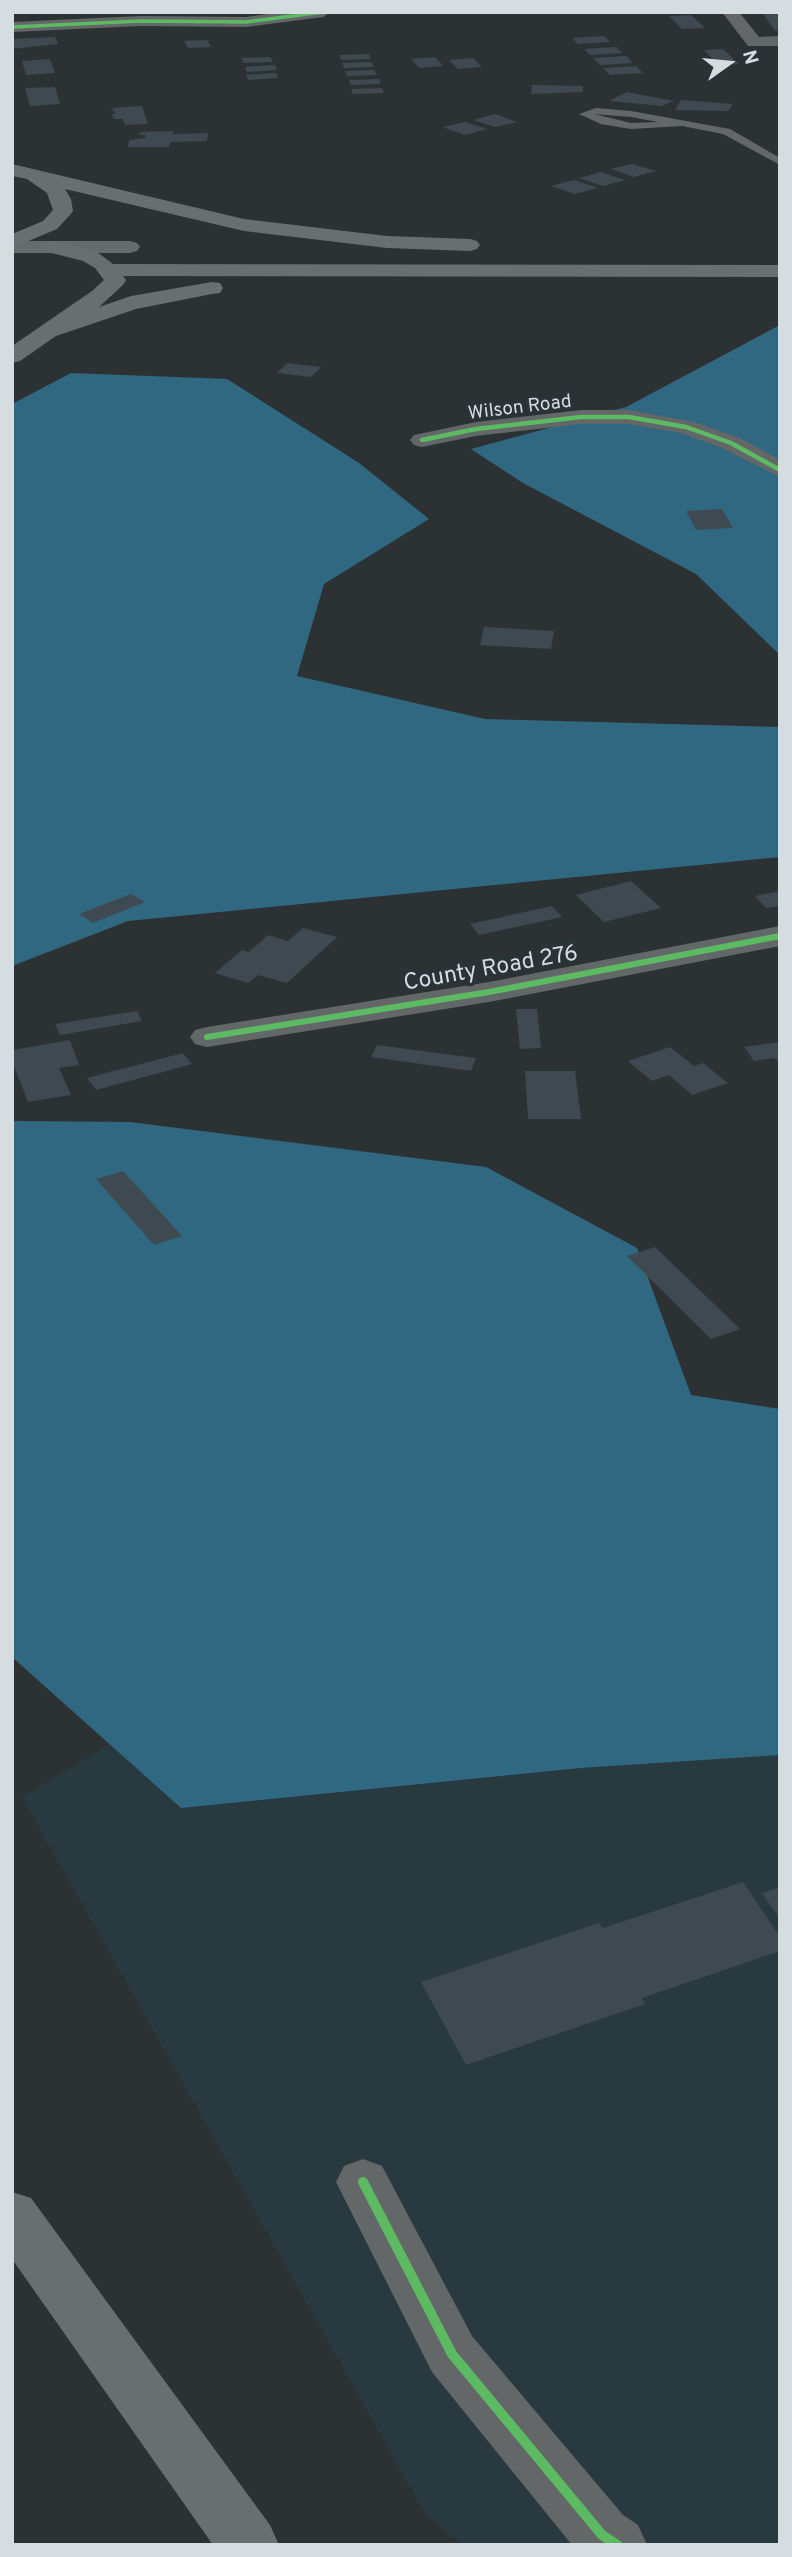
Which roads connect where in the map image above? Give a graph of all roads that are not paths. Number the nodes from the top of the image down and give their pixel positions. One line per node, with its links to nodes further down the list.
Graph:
1 (323, 12): 3 (street)
2 (730, 12): 4 (street)
3 (12, 27)
4 (780, 41)
5 (679, 124): 5 (lane); 6 (lane)
6 (780, 162)
7 (12, 170): 8 (highway)
8 (33, 174): 9 (highway); 12 (highway)
9 (12, 244): 10 (highway)
10 (51, 247): 11 (highway); 14 (highway)
11 (157, 247)
12 (252, 247)
13 (60, 270): 14 (highway)
14 (107, 270): 15 (highway); 17 (highway)
15 (399, 270): 16 (highway); 17 (highway)
16 (780, 271)
17 (49, 331): 18 (highway)
18 (12, 356)
19 (422, 440): 20 (street, Wilson Road)
20 (780, 470)
21 (780, 936): 22 (street, County Road 276)
22 (207, 1037)
23 (363, 2182): 26 (street)
24 (12, 2215): 25 (highway)
25 (249, 2545)
26 (617, 2545)

